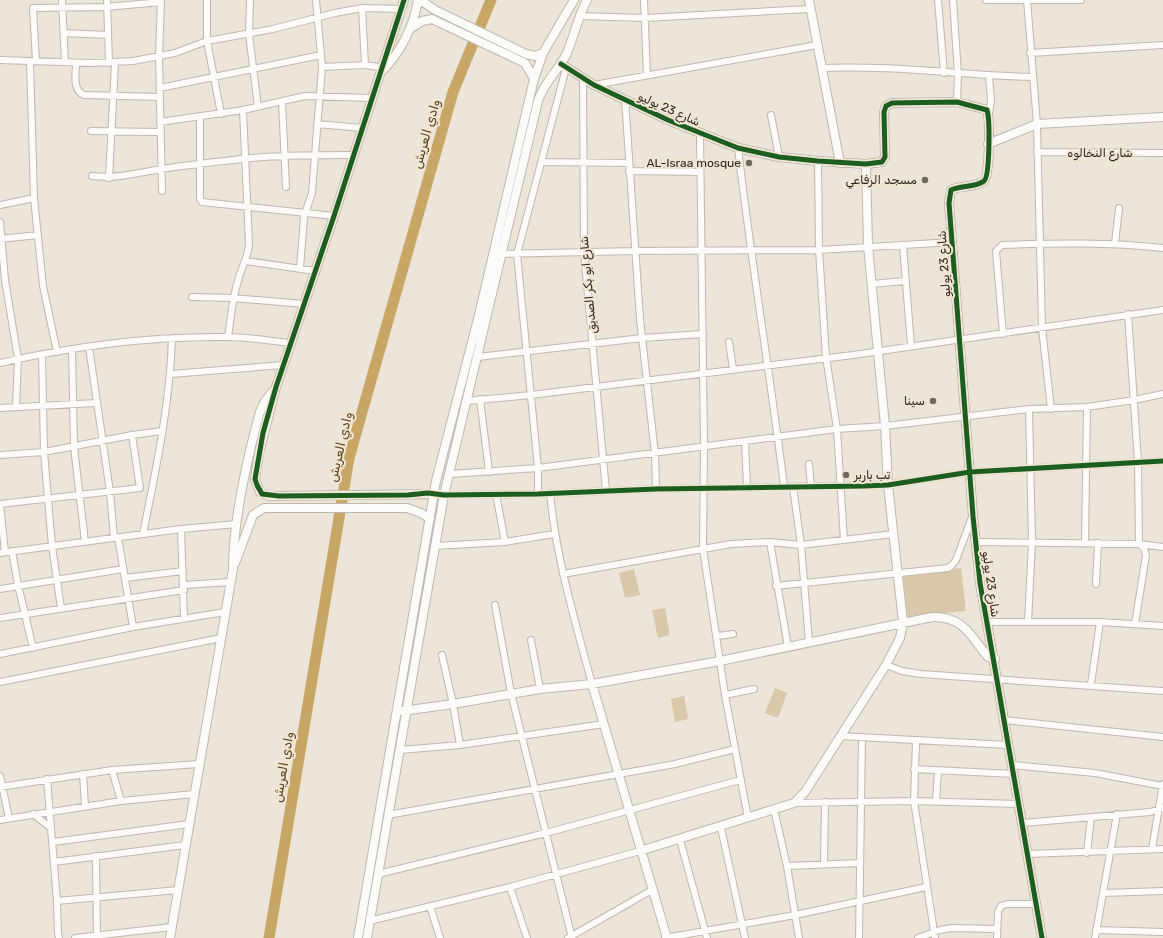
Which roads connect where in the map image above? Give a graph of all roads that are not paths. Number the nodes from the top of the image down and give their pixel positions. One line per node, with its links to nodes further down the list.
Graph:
1 (33, 0): 22 (street)
2 (62, 0): 21 (street)
3 (107, 0): 23 (street)
4 (207, 0): 34 (street)
5 (250, 0): 32 (street)
6 (316, 0): 28 (street)
7 (419, 0): 27 (street); 30 (street)
8 (587, 0): 26 (street)
9 (644, 0): 29 (street)
10 (809, 0): 11 (street); 25 (street)
11 (814, 0)
12 (938, 0): 53 (street)
13 (953, 0): 54 (street)
14 (986, 0): 17 (street)
15 (1081, 0): 17 (street)
16 (161, 1): 18 (street); 40 (street)
17 (1027, 1): 38 (street)
18 (134, 2): 23 (street)
19 (573, 2): 26 (street); 37 (street)
20 (403, 3): 24 (street); 52 (street)
21 (63, 7): 22 (street); 23 (street); 31 (street)
22 (33, 8): 43 (street)
23 (106, 8): 33 (street)
24 (362, 8): 28 (street); 47 (street)
25 (810, 9): 29 (street); 35 (street)
26 (581, 12): 29 (street); 48 (street)
27 (434, 14): 30 (street); 41 (street)
28 (317, 17): 32 (street); 39 (street)
29 (644, 18): 55 (street)
30 (410, 29): 52 (street)
31 (64, 33): 33 (street); 44 (street)
32 (249, 34): 34 (street); 51 (street)
33 (108, 36): 46 (street)
34 (206, 41): 40 (street); 58 (street)
35 (817, 45): 50 (street); 55 (street)
36 (1163, 45): 38 (street)
37 (543, 53): 41 (street); 59 (street)
38 (1030, 53): 57 (street)
39 (321, 55): 49 (street); 51 (street)
40 (159, 56): 46 (street); 62 (street)
41 (522, 56): 59 (street)
42 (0, 60): 43 (street)
43 (33, 61): 44 (street); 108 (street)
44 (65, 62): 45 (street)
45 (76, 63): 46 (street); 63 (street)
46 (112, 63): 63 (street)
47 (365, 65): 49 (street); 52 (street)
48 (563, 66): 60 (street, شارع 23 يوليو); 94 (street); 128 (street)
49 (322, 67): 64 (street)
50 (821, 68): 53 (street); 97 (street)
51 (253, 69): 58 (street); 70 (street)
52 (382, 69): 66 (street)
53 (944, 73): 54 (street)
54 (958, 74): 56 (street); 69 (street)
55 (647, 75): 61 (street)
56 (989, 76): 57 (street); 74 (street)
57 (1032, 77): 79 (street)
58 (214, 78): 62 (street); 72 (street)
59 (534, 79): 219 (street)
60 (583, 79): 61 (street, شارع 23 يوليو); 96 (street, شارع ابو بكر الصديق)
61 (594, 85): 67 (street, شارع 23 يوليو)
62 (160, 88): 65 (street)
63 (113, 96): 65 (street); 82 (street)
64 (320, 96): 66 (street); 68 (street); 78 (street)
65 (160, 97): 77 (street)
66 (372, 98): 80 (street)
67 (625, 99): 84 (street, شارع 23 يوليو); 99 (street)
68 (282, 102): 70 (street); 89 (street)
69 (957, 102): 74 (street, شارع 23 يوليو); 100 (street, شارع 23 يوليو)
70 (258, 107): 71 (street)
71 (243, 110): 72 (street); 92 (street)
72 (221, 114): 75 (street)
73 (771, 115): 93 (street)
74 (988, 116): 85 (street, شارع 23 يوليو)
75 (200, 117): 77 (street); 98 (street)
76 (1163, 117): 79 (street)
77 (160, 122): 83 (street)
78 (317, 124): 80 (street); 90 (street)
79 (1037, 124): 85 (street); 87 (street)
80 (362, 128): 91 (street)
81 (91, 131): 82 (street)
82 (112, 131): 83 (street); 105 (street)
83 (161, 132): 101 (street)
84 (700, 133): 86 (street, شارع 23 يوليو); 103 (street)
85 (988, 144): 117 (street, شارع 23 يوليو)
86 (738, 148): 93 (street, شارع 23 يوليو); 126 (street)
87 (1037, 152): 88 (street, شارع النخالوه); 120 (street)
88 (1163, 154)
89 (286, 155): 90 (street); 92 (street); 106 (street)
90 (316, 155): 91 (street); 112 (street)
91 (353, 155): 113 (street)
92 (245, 158): 98 (street); 110 (street)
93 (779, 158): 95 (street, شارع 23 يوليو)
94 (542, 162): 96 (street); 129 (street)
95 (818, 162): 97 (street, شارع 23 يوليو); 123 (street)
96 (583, 163): 99 (street); 127 (street, شارع ابو بكر الصديق)
97 (840, 163): 100 (street, شارع 23 يوليو)
98 (201, 164): 101 (street); 110 (street)
99 (628, 164): 102 (street)
100 (866, 164): 121 (street)
101 (162, 169): 105 (street); 107 (street)
102 (629, 171): 103 (street); 124 (street)
103 (699, 172): 125 (street)
104 (92, 176): 105 (street)
105 (109, 178)
106 (286, 187)
107 (162, 191)
108 (34, 198): 109 (street); 115 (street)
109 (0, 204)
110 (248, 206): 112 (street); 130 (street)
111 (1119, 208): 118 (street)
112 (305, 212): 113 (street); 131 (street)
113 (334, 216): 132 (street)
114 (0, 222): 116 (street)
115 (38, 235): 116 (street); 156 (street)
116 (1, 239): 133 (street)
117 (952, 242): 119 (street); 147 (street, شارع 23 يوليو)
118 (1115, 243): 120 (street); 122 (street)
119 (903, 244): 121 (street); 134 (street)
120 (1039, 244): 141 (street); 143 (street)
121 (868, 246): 123 (street); 135 (street)
122 (1163, 248)
123 (819, 250): 126 (street); 159 (street)
124 (635, 251): 125 (street); 127 (street); 146 (street)
125 (701, 251): 126 (street); 142 (street)
126 (750, 251): 163 (street)
127 (584, 252): 129 (street); 150 (street, شارع ابو بكر الصديق)
128 (502, 254): 129 (street); 158 (street)
129 (517, 254): 154 (street)
130 (246, 261): 131 (street); 137 (street)
131 (300, 268): 132 (street)
132 (315, 271): 138 (street)
133 (3, 281): 160 (street)
134 (905, 281): 135 (street); 151 (street)
135 (872, 284): 155 (street)
136 (192, 298): 137 (street)
137 (233, 298): 138 (street); 144 (street)
138 (304, 304): 149 (street)
139 (1163, 310): 140 (street)
140 (1128, 314): 141 (street); 173 (street)
141 (1042, 328): 143 (street); 181 (street)
142 (703, 334): 146 (street); 165 (street)
143 (1003, 334): 147 (street)
144 (228, 337): 145 (street); 149 (street)
145 (172, 338): 152 (street); 166 (street)
146 (642, 338): 150 (street); 167 (street)
147 (960, 339): 151 (street); 183 (street, شارع 23 يوليو)
148 (729, 342): 164 (street)
149 (291, 343): 162 (street)
150 (593, 343): 154 (street); 168 (street, شارع ابو بكر الصديق)
151 (911, 346): 155 (street)
152 (89, 347): 153 (street); 175 (street)
153 (72, 349): 156 (street); 176 (street)
154 (527, 351): 158 (street); 171 (street)
155 (878, 351): 159 (street); 184 (street)
156 (57, 352): 157 (street)
157 (42, 355): 160 (street); 178 (street)
158 (478, 357): 174 (street)
159 (826, 357): 163 (street); 185 (street)
160 (18, 359): 161 (street); 177 (street)
161 (0, 363)
162 (283, 365): 166 (street); 169 (street)
163 (768, 365): 164 (street); 188 (street)
164 (732, 369): 165 (street)
165 (703, 372): 167 (street); 191 (street)
166 (171, 374): 186 (street)
167 (647, 379): 168 (street); 194 (street)
168 (596, 386): 171 (street); 196 (street, شارع ابو بكر الصديق)
169 (276, 387): 219 (street); 228 (street)
170 (1163, 394): 173 (street)
171 (531, 395): 172 (street); 201 (street)
172 (480, 399): 174 (street); 203 (street)
173 (1134, 400): 179 (street); 198 (street)
174 (467, 401): 205 (street)
175 (96, 403): 176 (street); 189 (street)
176 (73, 405): 178 (street); 192 (street)
177 (16, 407): 178 (street); 180 (street)
178 (44, 407): 193 (street)
179 (1087, 407): 181 (street); 200 (street)
180 (0, 408)
181 (1051, 408): 182 (street)
182 (1029, 409): 183 (street); 202 (street)
183 (965, 417): 184 (street); 204 (street, شارع 23 يوليو)
184 (885, 426): 185 (street); 206 (street)
185 (837, 429): 188 (street); 211 (street)
186 (162, 431): 187 (street); 210 (street)
187 (132, 435): 189 (street); 212 (street)
188 (778, 438): 190 (street); 207 (street)
189 (102, 440): 192 (street); 217 (street)
190 (745, 442): 191 (street); 214 (street)
191 (704, 446): 194 (street); 213 (street)
192 (74, 447): 193 (street); 222 (street)
193 (44, 452): 195 (street); 224 (street)
194 (655, 454): 196 (street); 215 (street)
195 (0, 455)
196 (604, 460): 201 (street); 216 (street, شارع ابو بكر الصديق)
197 (1163, 461): 198 (street)
198 (1138, 462): 200 (street); 242 (street)
199 (808, 464): 209 (street)
200 (1087, 466): 202 (street); 240 (street)
201 (538, 468): 203 (street); 221 (street)
202 (1030, 469): 204 (street); 239 (street)
203 (489, 472): 205 (street)
204 (970, 472): 206 (street); 226 (street, شارع 23 يوليو)
205 (449, 474): 223 (street)
206 (888, 485): 211 (street); 232 (street)
207 (784, 486): 208 (street); 214 (street)
208 (793, 486): 209 (street); 243 (street)
209 (811, 486): 211 (street)
210 (152, 487): 212 (street); 230 (street)
211 (840, 487): 234 (street)
212 (140, 488): 217 (street)
213 (704, 488): 214 (street); 215 (street); 247 (street)
214 (747, 488)
215 (656, 489): 216 (street)
216 (606, 491): 218 (street)
217 (110, 492): 222 (street); 233 (street)
218 (550, 493): 221 (street); 231 (street)
219 (434, 494): 223 (street); 227 (street)
220 (496, 494): 221 (street); 223 (street); 236 (street)
221 (538, 494)
222 (79, 495): 224 (street); 235 (street)
223 (444, 495): 245 (street)
224 (48, 499): 225 (street); 244 (street)
225 (0, 504): 249 (street)
226 (973, 516): 238 (street, شارع 23 يوليو); 254 (street)
227 (430, 519): 251 (street); 301 (street)
228 (237, 524): 229 (street); 251 (street)
229 (181, 529): 230 (street); 252 (street)
230 (144, 534): 233 (street)
231 (554, 534): 236 (street); 253 (street)
232 (893, 534): 234 (street); 254 (street)
233 (116, 537): 235 (street); 250 (street)
234 (844, 540): 243 (street)
235 (85, 542): 244 (street)
236 (505, 542): 245 (street)
237 (770, 542): 243 (street); 247 (street); 261 (street)
238 (976, 542): 239 (street); 272 (street, شارع 23 يوليو)
239 (1032, 542): 240 (street); 273 (street)
240 (1085, 543): 241 (street)
241 (1098, 543): 242 (street); 259 (street)
242 (1139, 544): 246 (street); 275 (street)
243 (801, 545): 258 (street)
244 (52, 546): 248 (street); 256 (street)
245 (435, 546): 300 (street)
246 (1163, 547)
247 (703, 549): 253 (street); 279 (street)
248 (12, 551): 249 (street); 260 (street)
249 (3, 552)
250 (123, 569): 255 (street); 256 (street)
251 (233, 569): 257 (street)
252 (183, 571): 255 (street); 262 (street)
253 (563, 574): 292 (street)
254 (897, 574): 258 (street); 271 (street)
255 (125, 578): 264 (street)
256 (56, 580): 260 (street); 266 (street)
257 (231, 582): 262 (street); 267 (street)
258 (804, 583): 261 (street); 282 (street)
259 (1096, 584)
260 (18, 585): 263 (street); 268 (street)
261 (776, 586): 283 (street)
262 (184, 587): 264 (street); 270 (street)
263 (0, 589)
264 (128, 597): 266 (street); 277 (street)
265 (495, 605): 297 (street)
266 (61, 608): 268 (street)
267 (225, 612): 270 (street); 280 (street)
268 (26, 614): 269 (street); 284 (street)
269 (0, 618)
270 (184, 618): 277 (street)
271 (903, 622): 282 (street); 287 (street); 289 (street)
272 (986, 622): 273 (street); 287 (street, شارع 23 يوليو)
273 (1028, 622): 274 (street)
274 (1100, 622): 275 (street); 293 (street)
275 (1135, 624): 276 (street)
276 (1163, 626)
277 (133, 628): 284 (street)
278 (733, 634): 279 (street)
279 (717, 636): 288 (street)
280 (221, 638): 291 (street); 313 (street)
281 (531, 640): 294 (street)
282 (808, 642): 283 (street)
283 (788, 647): 288 (street)
284 (33, 648): 285 (street)
285 (0, 654)
286 (442, 655): 299 (street)
287 (995, 659): 290 (street, شارع 23 يوليو)
288 (720, 661): 292 (street); 298 (street)
289 (886, 665): 290 (street); 304 (street)
290 (998, 679): 293 (street); 302 (street, شارع 23 يوليو)
291 (0, 682)
292 (592, 684): 294 (street); 303 (street)
293 (1091, 684): 296 (street)
294 (540, 689): 297 (street)
295 (754, 689): 298 (street)
296 (1163, 691)
297 (511, 693): 299 (street); 305 (street)
298 (725, 694): 311 (street)
299 (453, 704): 300 (street); 309 (street)
300 (407, 710): 301 (street); 312 (street)
301 (397, 711): 392 (street)
302 (1004, 720): 306 (street); 310 (street, شارع 23 يوليو)
303 (604, 724): 305 (street); 318 (street)
304 (840, 736): 307 (street); 333 (street)
305 (522, 737): 309 (street); 326 (street)
306 (1163, 737)
307 (862, 738): 308 (street); 331 (street)
308 (916, 740): 310 (street); 315 (street)
309 (460, 745): 312 (street)
310 (1008, 745): 314 (street, شارع 23 يوليو)
311 (735, 749): 318 (street); 323 (street)
312 (400, 750): 342 (street)
313 (199, 764): 316 (street); 327 (street)
314 (1012, 765): 320 (street, شارع 23 يوليو); 324 (street)
315 (914, 769): 317 (street); 329 (street)
316 (112, 770): 319 (street); 328 (street)
317 (938, 772): 320 (street); 332 (street)
318 (618, 773): 326 (street); 338 (street)
319 (83, 774): 322 (street); 335 (street)
320 (1014, 774): 334 (street, شارع 23 يوليو)
321 (0, 776): 325 (street)
322 (47, 779): 325 (street); 339 (street)
323 (740, 780): 338 (street); 345 (street)
324 (1163, 785): 336 (street)
325 (1, 787): 344 (street)
326 (534, 788): 342 (street); 351 (street)
327 (194, 794): 328 (street); 348 (street)
328 (121, 801): 335 (street)
329 (914, 801): 331 (street); 332 (street); 369 (street)
330 (825, 802): 331 (street); 333 (street); 364 (street)
331 (860, 802): 363 (street)
332 (936, 802): 334 (street)
333 (794, 804): 337 (street)
334 (1019, 804): 347 (street, شارع 23 يوليو)
335 (85, 806): 339 (street)
336 (1161, 808): 341 (street); 355 (street)
337 (774, 809): 345 (street); 365 (street)
338 (628, 810): 351 (street); 357 (street)
339 (51, 811): 340 (street); 349 (street)
340 (33, 814): 344 (street); 349 (street)
341 (1117, 814): 343 (street); 358 (street)
342 (388, 815): 366 (street)
343 (1091, 816): 347 (street); 359 (street)
344 (9, 818): 346 (street)
345 (748, 818): 350 (street)
346 (0, 820)
347 (1023, 823): 360 (street, شارع 23 يوليو)
348 (189, 824): 353 (street); 354 (street)
349 (51, 828): 353 (street)
350 (720, 828): 352 (street); 381 (street)
351 (546, 833): 366 (street); 367 (street)
352 (680, 840): 357 (street); 385 (street)
353 (52, 842): 362 (street)
354 (185, 845): 361 (street); 370 (street)
355 (1152, 849): 356 (street); 358 (street)
356 (1163, 849)
357 (640, 851): 367 (street); 371 (street)
358 (1110, 852): 359 (street); 373 (street)
359 (1087, 853): 360 (street)
360 (1028, 854): 377 (street, شارع 23 يوليو)
361 (96, 856): 362 (street); 374 (street)
362 (54, 862): 376 (street)
363 (859, 863): 364 (street); 375 (street)
364 (824, 864): 365 (street)
365 (787, 866): 379 (street)
366 (378, 874): 380 (street)
367 (556, 874): 368 (street); 396 (street)
368 (510, 887): 378 (street); 395 (street)
369 (926, 887): 375 (street); 387 (street)
370 (178, 890): 374 (street); 382 (street)
371 (652, 890): 396 (street); 397 (street)
372 (1163, 891): 373 (street)
373 (1103, 893): 384 (street)
374 (96, 896): 376 (street); 388 (street)
375 (859, 900): 379 (street); 401 (street)
376 (57, 901): 389 (street)
377 (1037, 904): 383 (street); 404 (street, شارع 23 يوليو)
378 (430, 906): 380 (street); 394 (street)
379 (795, 915): 381 (street); 400 (street)
380 (369, 921): 393 (street)
381 (742, 924): 385 (street); 399 (street)
382 (172, 927): 388 (street); 391 (street)
383 (997, 929): 387 (street); 403 (street)
384 (1096, 930): 386 (street); 405 (street)
385 (705, 931): 397 (street); 398 (street)
386 (1163, 932)
387 (935, 935): 402 (street)
388 (97, 937): 390 (street)
389 (59, 938)
390 (75, 938)
391 (170, 938)
392 (358, 938)
393 (367, 938)
394 (440, 938)
395 (527, 938)
396 (570, 938)
397 (666, 938)
398 (706, 938)
399 (745, 938)
400 (799, 938)
401 (859, 938)
402 (918, 938)
403 (997, 938)
404 (1042, 938)
405 (1095, 938)

